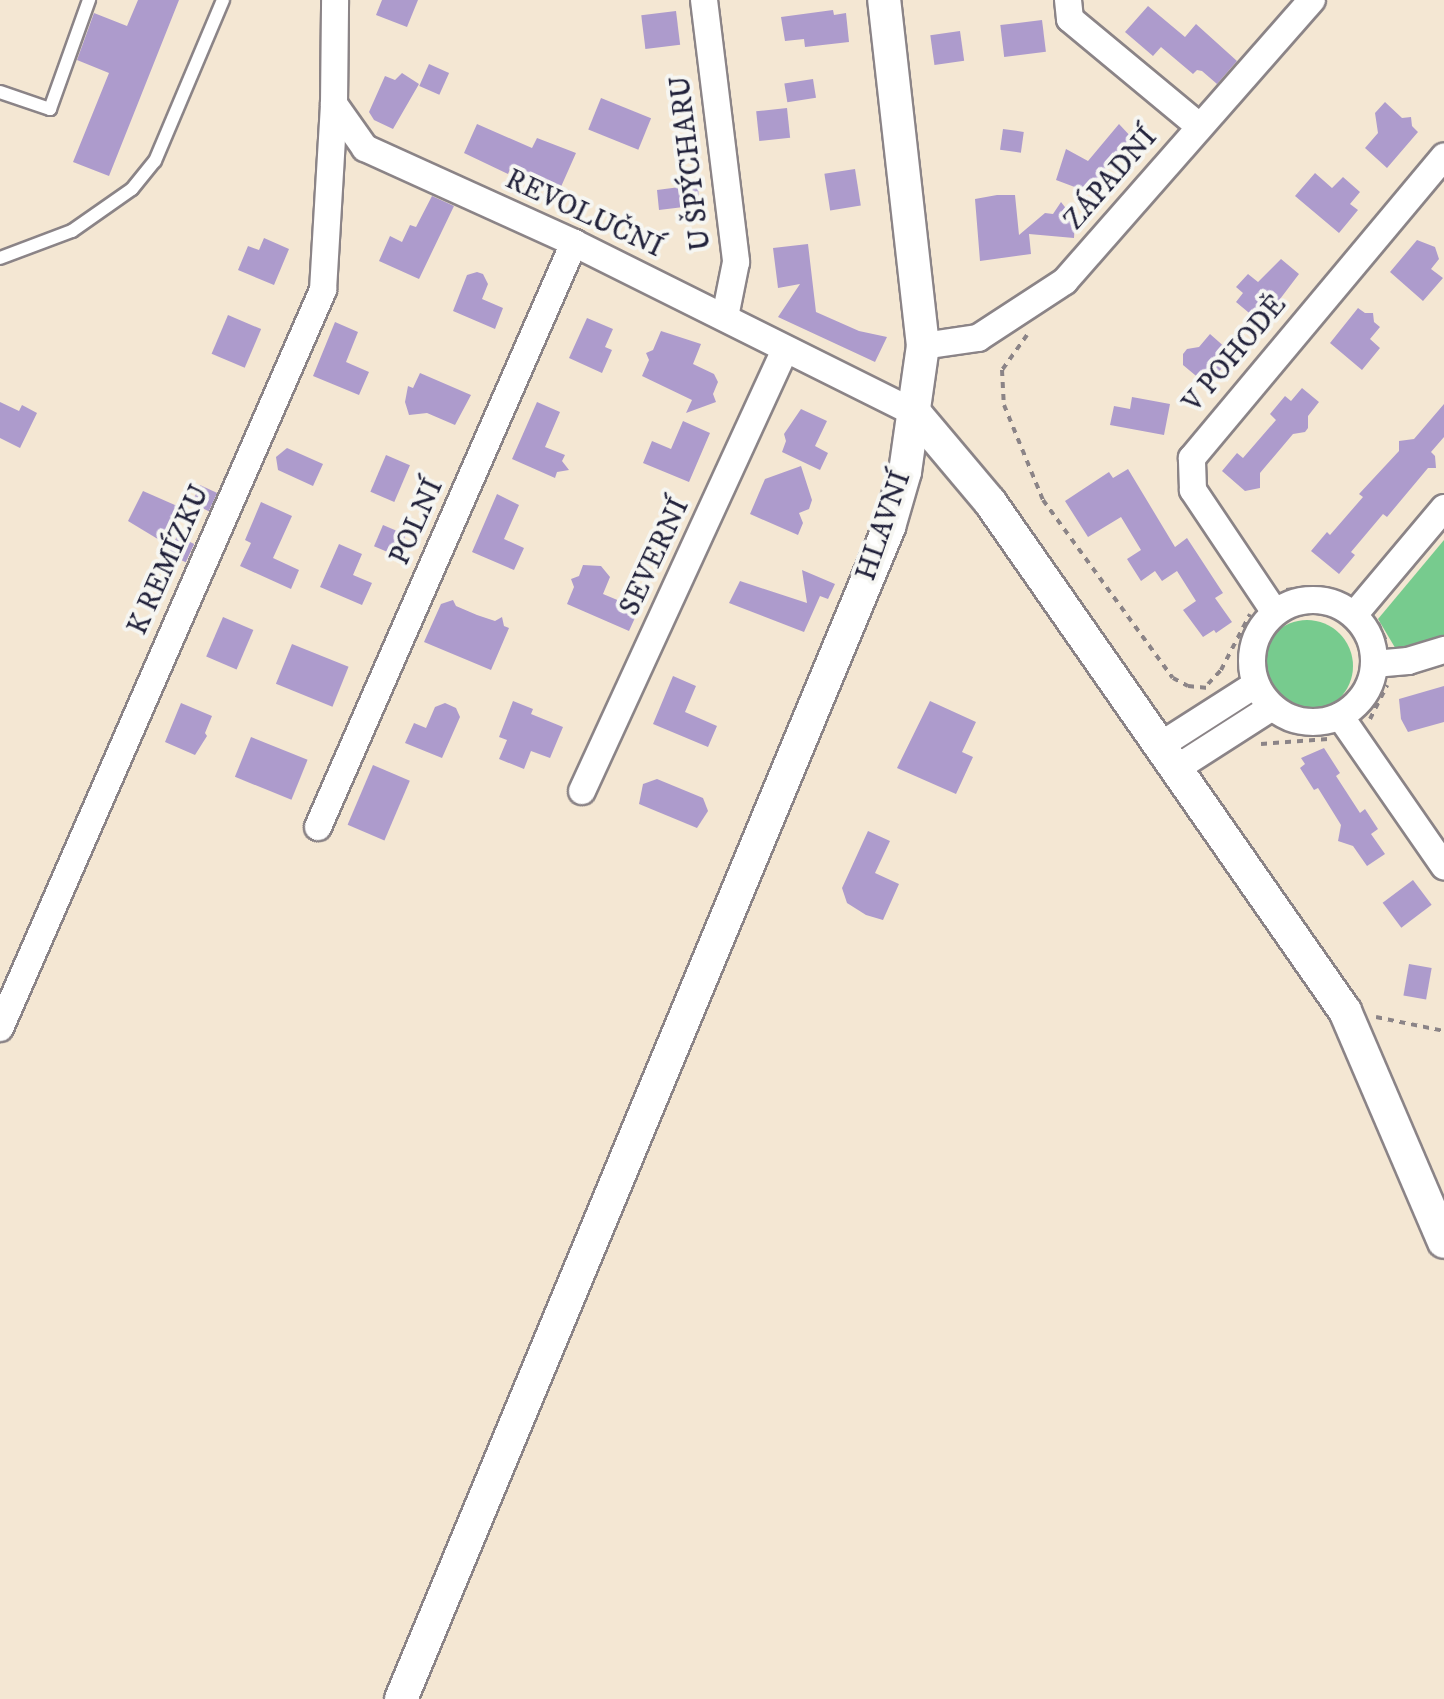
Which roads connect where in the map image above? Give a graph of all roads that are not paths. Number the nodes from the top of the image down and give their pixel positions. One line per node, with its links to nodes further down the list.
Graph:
1 (89, 0): 8 (lane)
2 (223, 0): 13 (lane)
3 (335, 0): 9 (street)
4 (704, 0): 14 (street, U ŠPÝCHARU)
5 (884, 0): 15 (street, HLAVNÍ)
6 (1068, 0): 10 (street)
7 (1312, 0): 10 (street, ZÁPADNÍ)
8 (0, 92)
9 (334, 104): 12 (street, REVOLUČNÍ); 30 (street, K REMÍZKU)
10 (1199, 126): 15 (street, ZÁPADNÍ)
11 (1444, 157): 19 (street, V POHODĚ)
12 (574, 243): 14 (street, REVOLUČNÍ); 28 (street, POLNÍ)
13 (0, 258)
14 (725, 317): 16 (street, REVOLUČNÍ)
15 (923, 346): 17 (street, HLAVNÍ)
16 (785, 349): 17 (street, REVOLUČNÍ); 27 (street, SEVERNÍ)
17 (915, 413): 26 (street); 32 (street, HLAVNÍ)
18 (1444, 508): 20 (street)
19 (1270, 605): 20 (street); 23 (street)
20 (1358, 610): 22 (street)
21 (1444, 650): 22 (street)
22 (1382, 664): 25 (street)
23 (1255, 685): 24 (street); 26 (street)
24 (1272, 707): 25 (street); 26 (street)
25 (1346, 725): 29 (street)
26 (1169, 756): 31 (street)
27 (582, 791)
28 (318, 827)
29 (1444, 866)
30 (0, 1028)
31 (1444, 1242)
32 (401, 1699)

